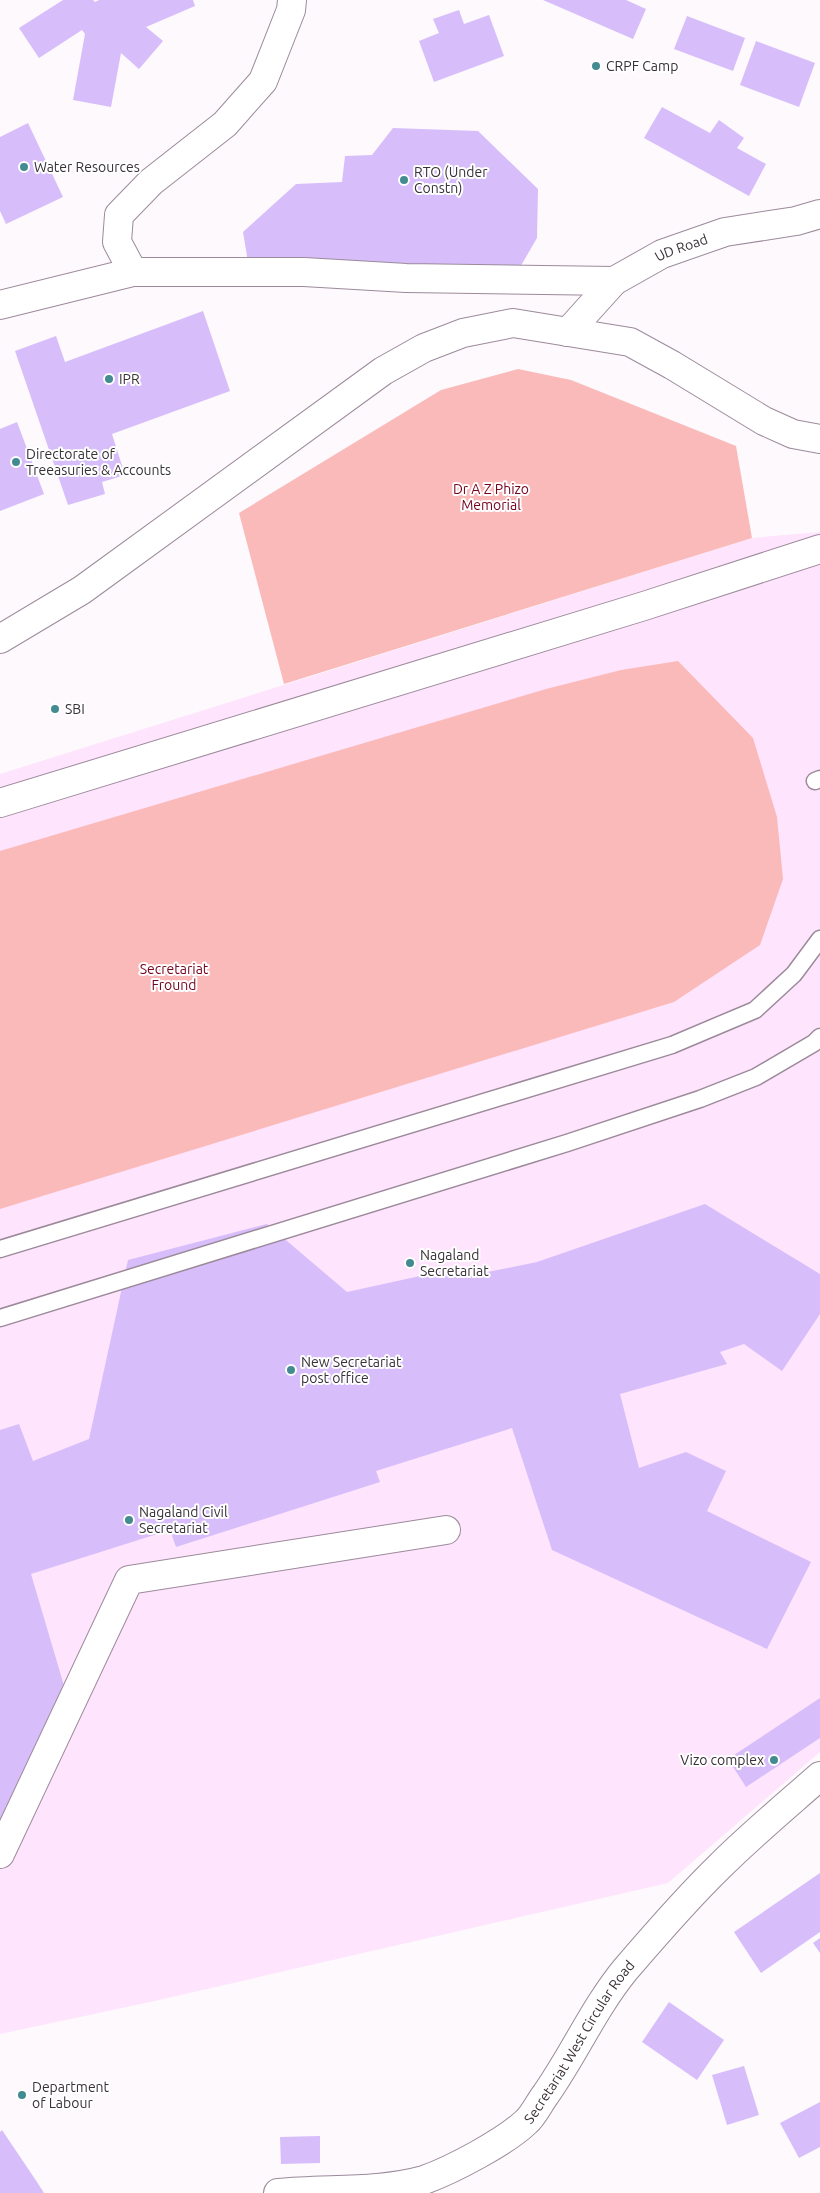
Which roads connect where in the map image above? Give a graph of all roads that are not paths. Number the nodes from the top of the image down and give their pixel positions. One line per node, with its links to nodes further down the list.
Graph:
1 (292, 0): 3 (street)
2 (820, 214): 4 (street, UD Road)
3 (134, 272): 4 (street); 5 (street)
4 (614, 281): 6 (street, UD Road)
5 (0, 305)
6 (568, 332): 7 (street); 9 (street)
7 (820, 439)
8 (820, 550): 10 (street)
9 (0, 639)
10 (0, 803)
11 (820, 938): 13 (lane)
12 (820, 1037): 14 (lane)
13 (0, 1249)
14 (0, 1318)
15 (446, 1530): 17 (street)
16 (820, 1776): 18 (street, Secretariat West Circular Road)
17 (0, 1854)
18 (278, 2193)

